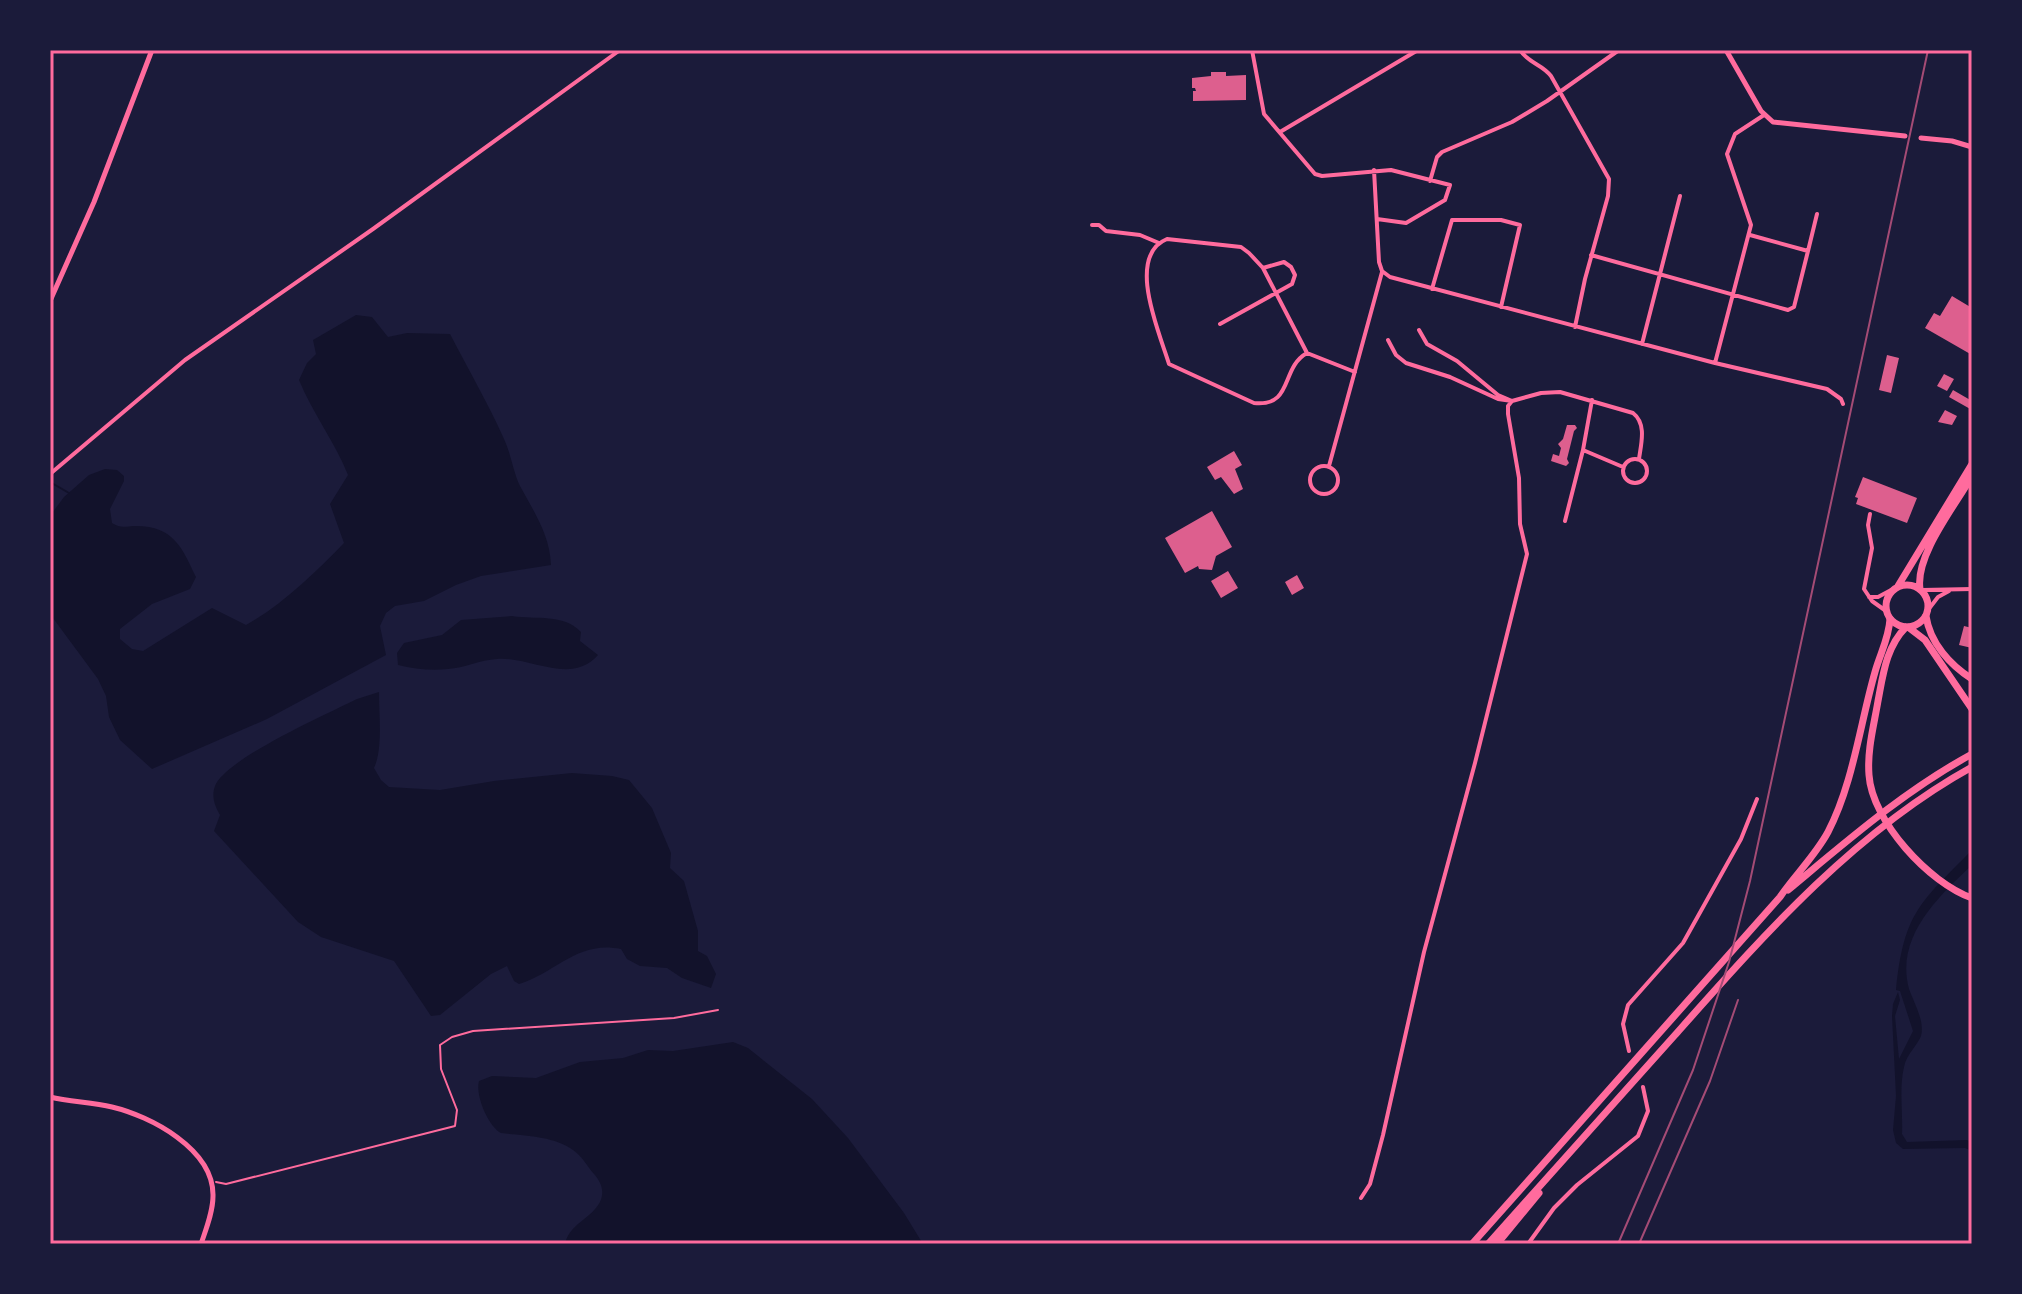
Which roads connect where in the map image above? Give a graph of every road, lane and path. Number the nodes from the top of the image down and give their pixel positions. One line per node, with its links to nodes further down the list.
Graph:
1 (152, 50): 30 (street)
2 (620, 50): 48 (street)
3 (1252, 50): 10 (street)
4 (1418, 50): 10 (street)
5 (1520, 50): 8 (street)
6 (1619, 50): 8 (street)
7 (1726, 50): 9 (street)
8 (1562, 91): 15 (street); 23 (street)
9 (1764, 115): 11 (street); 20 (street)
10 (1280, 132): 14 (street)
11 (1905, 136)
12 (1921, 138): 13 (street)
13 (1972, 147)
14 (1374, 170): 15 (street); 18 (street)
15 (1430, 181): 18 (street)
16 (1680, 196): 26 (street)
17 (1817, 214): 22 (street)
18 (1377, 219): 25 (street)
19 (1092, 225): 21 (street)
20 (1750, 235): 22 (street); 29 (street)
21 (1159, 243): 24 (street); 37 (street)
22 (1808, 251): 29 (street)
23 (1591, 255): 26 (street); 33 (street)
24 (1263, 268): 28 (street); 28 (street)
25 (1382, 271): 27 (street); 39 (street)
26 (1660, 274): 29 (street); 36 (street)
27 (1432, 289): 31 (street); 31 (street)
28 (1277, 294): 32 (street); 37 (street)
29 (1734, 294): 38 (street)
30 (50, 301)
31 (1501, 307): 33 (street)
32 (1220, 324)
33 (1575, 327): 36 (street)
34 (1419, 330): 41 (street)
35 (1388, 340): 41 (street)
36 (1642, 344): 38 (street)
37 (1307, 353): 39 (street)
38 (1715, 363): 42 (street)
39 (1355, 372): 46 (street)
40 (1592, 400): 41 (street); 43 (street); 44 (street)
41 (1512, 401): 73 (street)
42 (1843, 404)
43 (1583, 450): 47 (street); 51 (street)
44 (1639, 459): 47 (street); 47 (street)
45 (1972, 464): 52 (main road)
46 (1329, 466): 46 (street)
47 (1623, 467)
48 (50, 474)
49 (1972, 476): 55 (main road)
50 (1870, 514): 56 (street)
51 (1565, 521)
52 (1896, 588): 55 (main road); 56 (street); 58 (main road)
53 (1955, 589): 54 (street); 55 (street); 57 (street)
54 (1972, 589)
55 (1921, 590): 57 (main road)
56 (1869, 597): 58 (street)
57 (1927, 613): 59 (main road); 60 (main road)
58 (1888, 615): 59 (main road); 65 (main road)
59 (1907, 627): 61 (main road); 66 (main road)
60 (1972, 679)
61 (1972, 709)
62 (1972, 754): 65 (main road)
63 (1972, 767): 71 (main road)
64 (1757, 799): 68 (street)
65 (1780, 897): 75 (main road)
66 (1972, 898)
67 (718, 1010): 72 (path)
68 (1629, 1051)
69 (1643, 1087): 78 (street)
70 (50, 1097): 72 (street)
71 (1575, 1147): 76 (main road); 77 (main road)
72 (211, 1181): 74 (street)
73 (1361, 1198)
74 (201, 1244)
75 (1472, 1244)
76 (1488, 1244)
77 (1497, 1244)
78 (1528, 1244)

